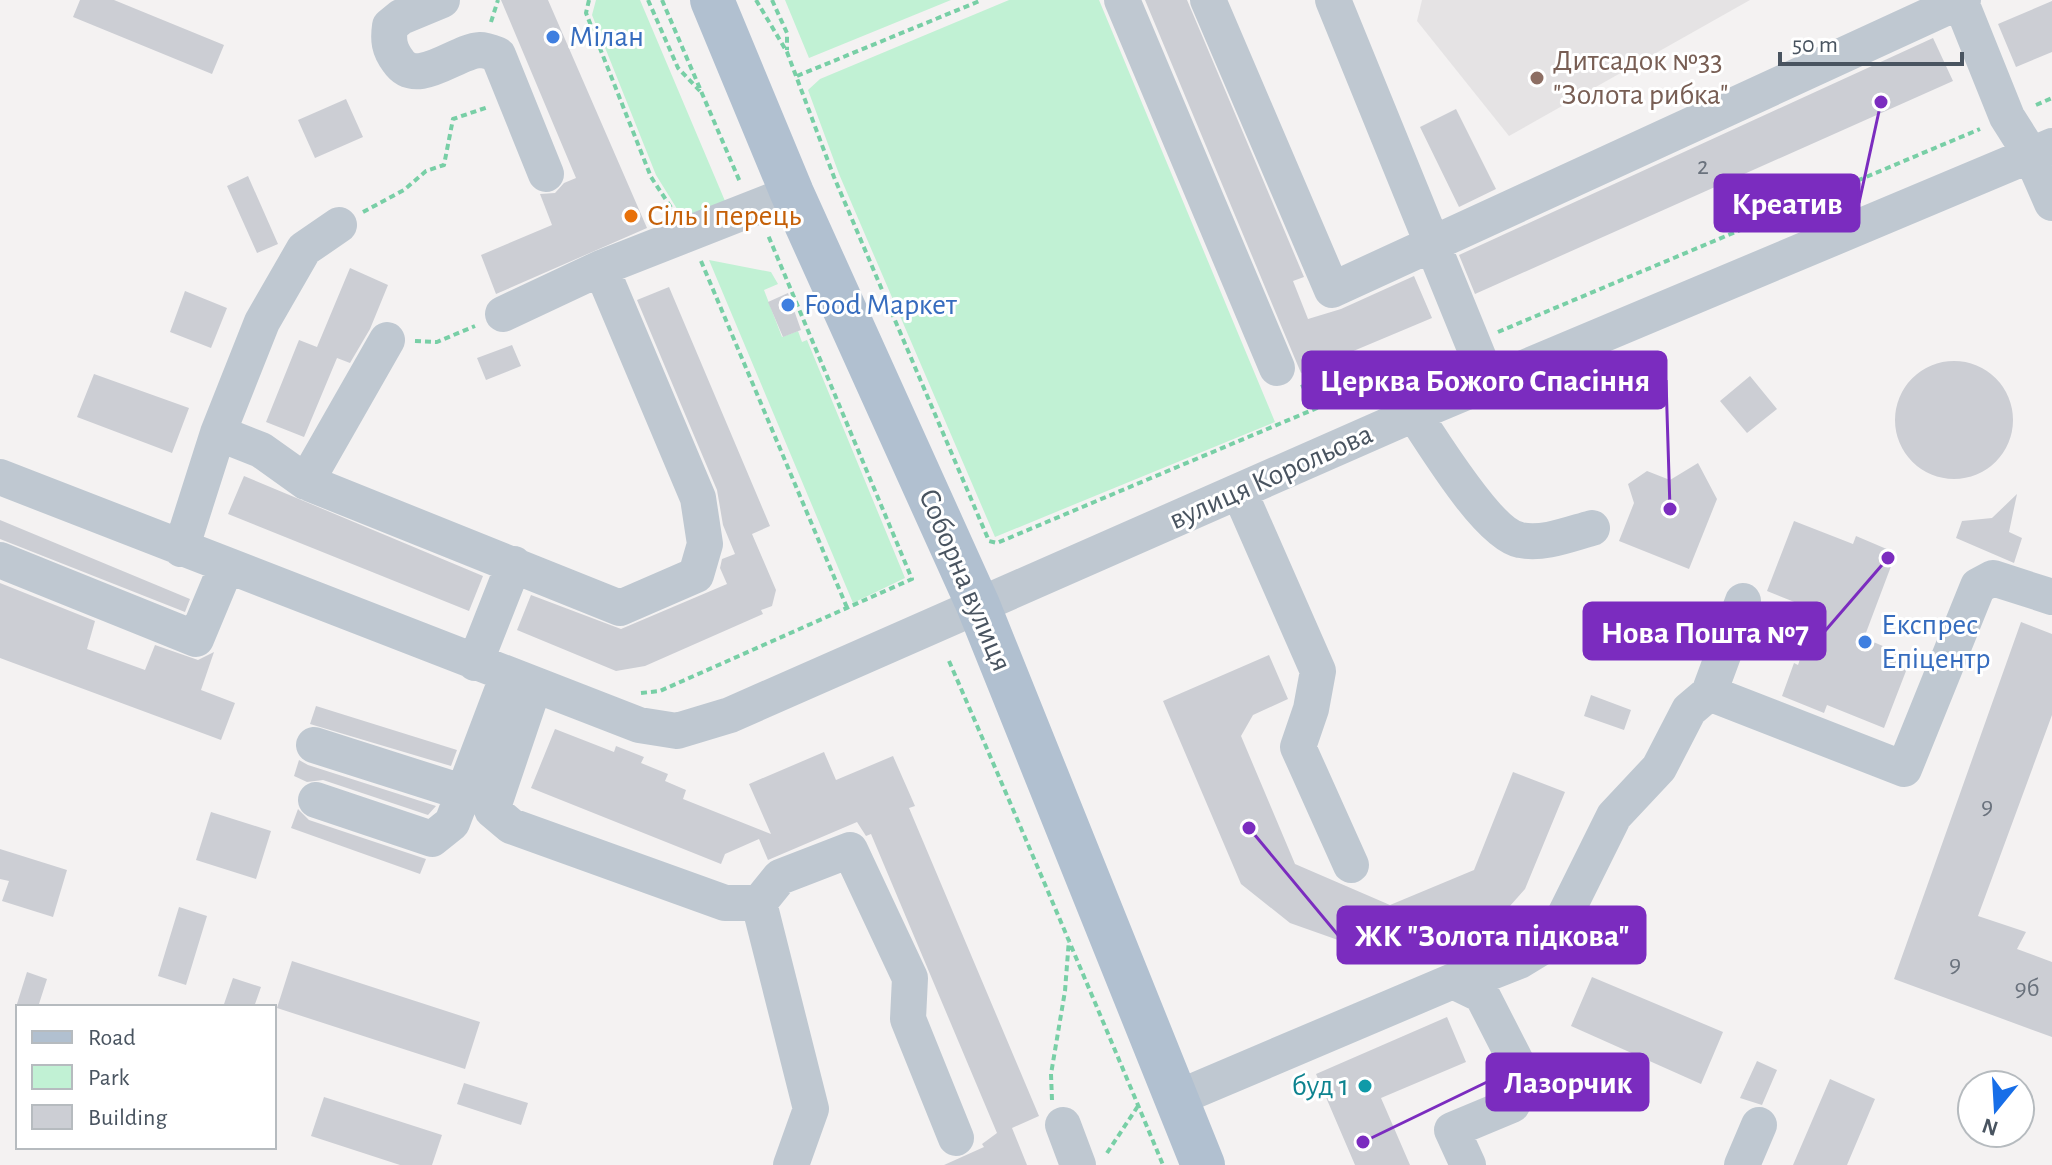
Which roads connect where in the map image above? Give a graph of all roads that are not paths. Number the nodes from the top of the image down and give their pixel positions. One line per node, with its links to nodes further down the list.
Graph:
1 (442, 0): 8 (street)
2 (712, 0): 9 (main road, Соборна вулиця)
3 (1122, 0): 16 (street)
4 (1208, 0): 12 (street)
5 (1333, 0): 12 (street)
6 (1960, 0): 7 (street); 12 (street)
7 (2042, 150): 10 (street); 17 (street, вулиця Корольова)
8 (546, 174)
9 (792, 193): 13 (street); 30 (main road, Соборна вулиця)
10 (2052, 203)
11 (339, 225): 19 (street)
12 (1432, 246): 17 (street)
13 (601, 268): 14 (street); 26 (street)
14 (503, 314)
15 (387, 340): 21 (street)
16 (1277, 368)
17 (1489, 383): 18 (street, вулиця Корольова)
18 (1414, 414): 22 (street, вулиця Корольова); 23 (street)
19 (218, 433): 21 (street); 24 (street)
20 (0, 477): 24 (street, вулиця Корольова)
21 (306, 482): 26 (street)
22 (1239, 491): 30 (street, вулиця Корольова); 37 (street)
23 (1592, 528)
24 (181, 549): 27 (street, вулиця Корольова)
25 (0, 560): 27 (street)
26 (514, 564): 31 (street)
27 (226, 567): 31 (street, вулиця Корольова)
28 (2052, 597): 33 (street)
29 (1743, 601): 33 (street)
30 (978, 605): 32 (street, вулиця Корольова); 40 (main road, Соборна вулиця)
31 (475, 663): 32 (street, вулиця Корольова)
32 (521, 680): 35 (street); 38 (street)
33 (1709, 693): 39 (street)
34 (314, 745): 35 (street)
35 (465, 793): 36 (street)
36 (316, 800)
37 (1351, 865)
38 (759, 903): 43 (street); 44 (street)
39 (1453, 981): 40 (street); 47 (street)
40 (1157, 1102): 46 (main road, Соборна вулиця)
41 (1063, 1125): 45 (street)
42 (1759, 1125): 48 (street)
43 (956, 1138)
44 (791, 1165)
45 (1078, 1165)
46 (1203, 1165)
47 (1468, 1165)
48 (1742, 1165)

